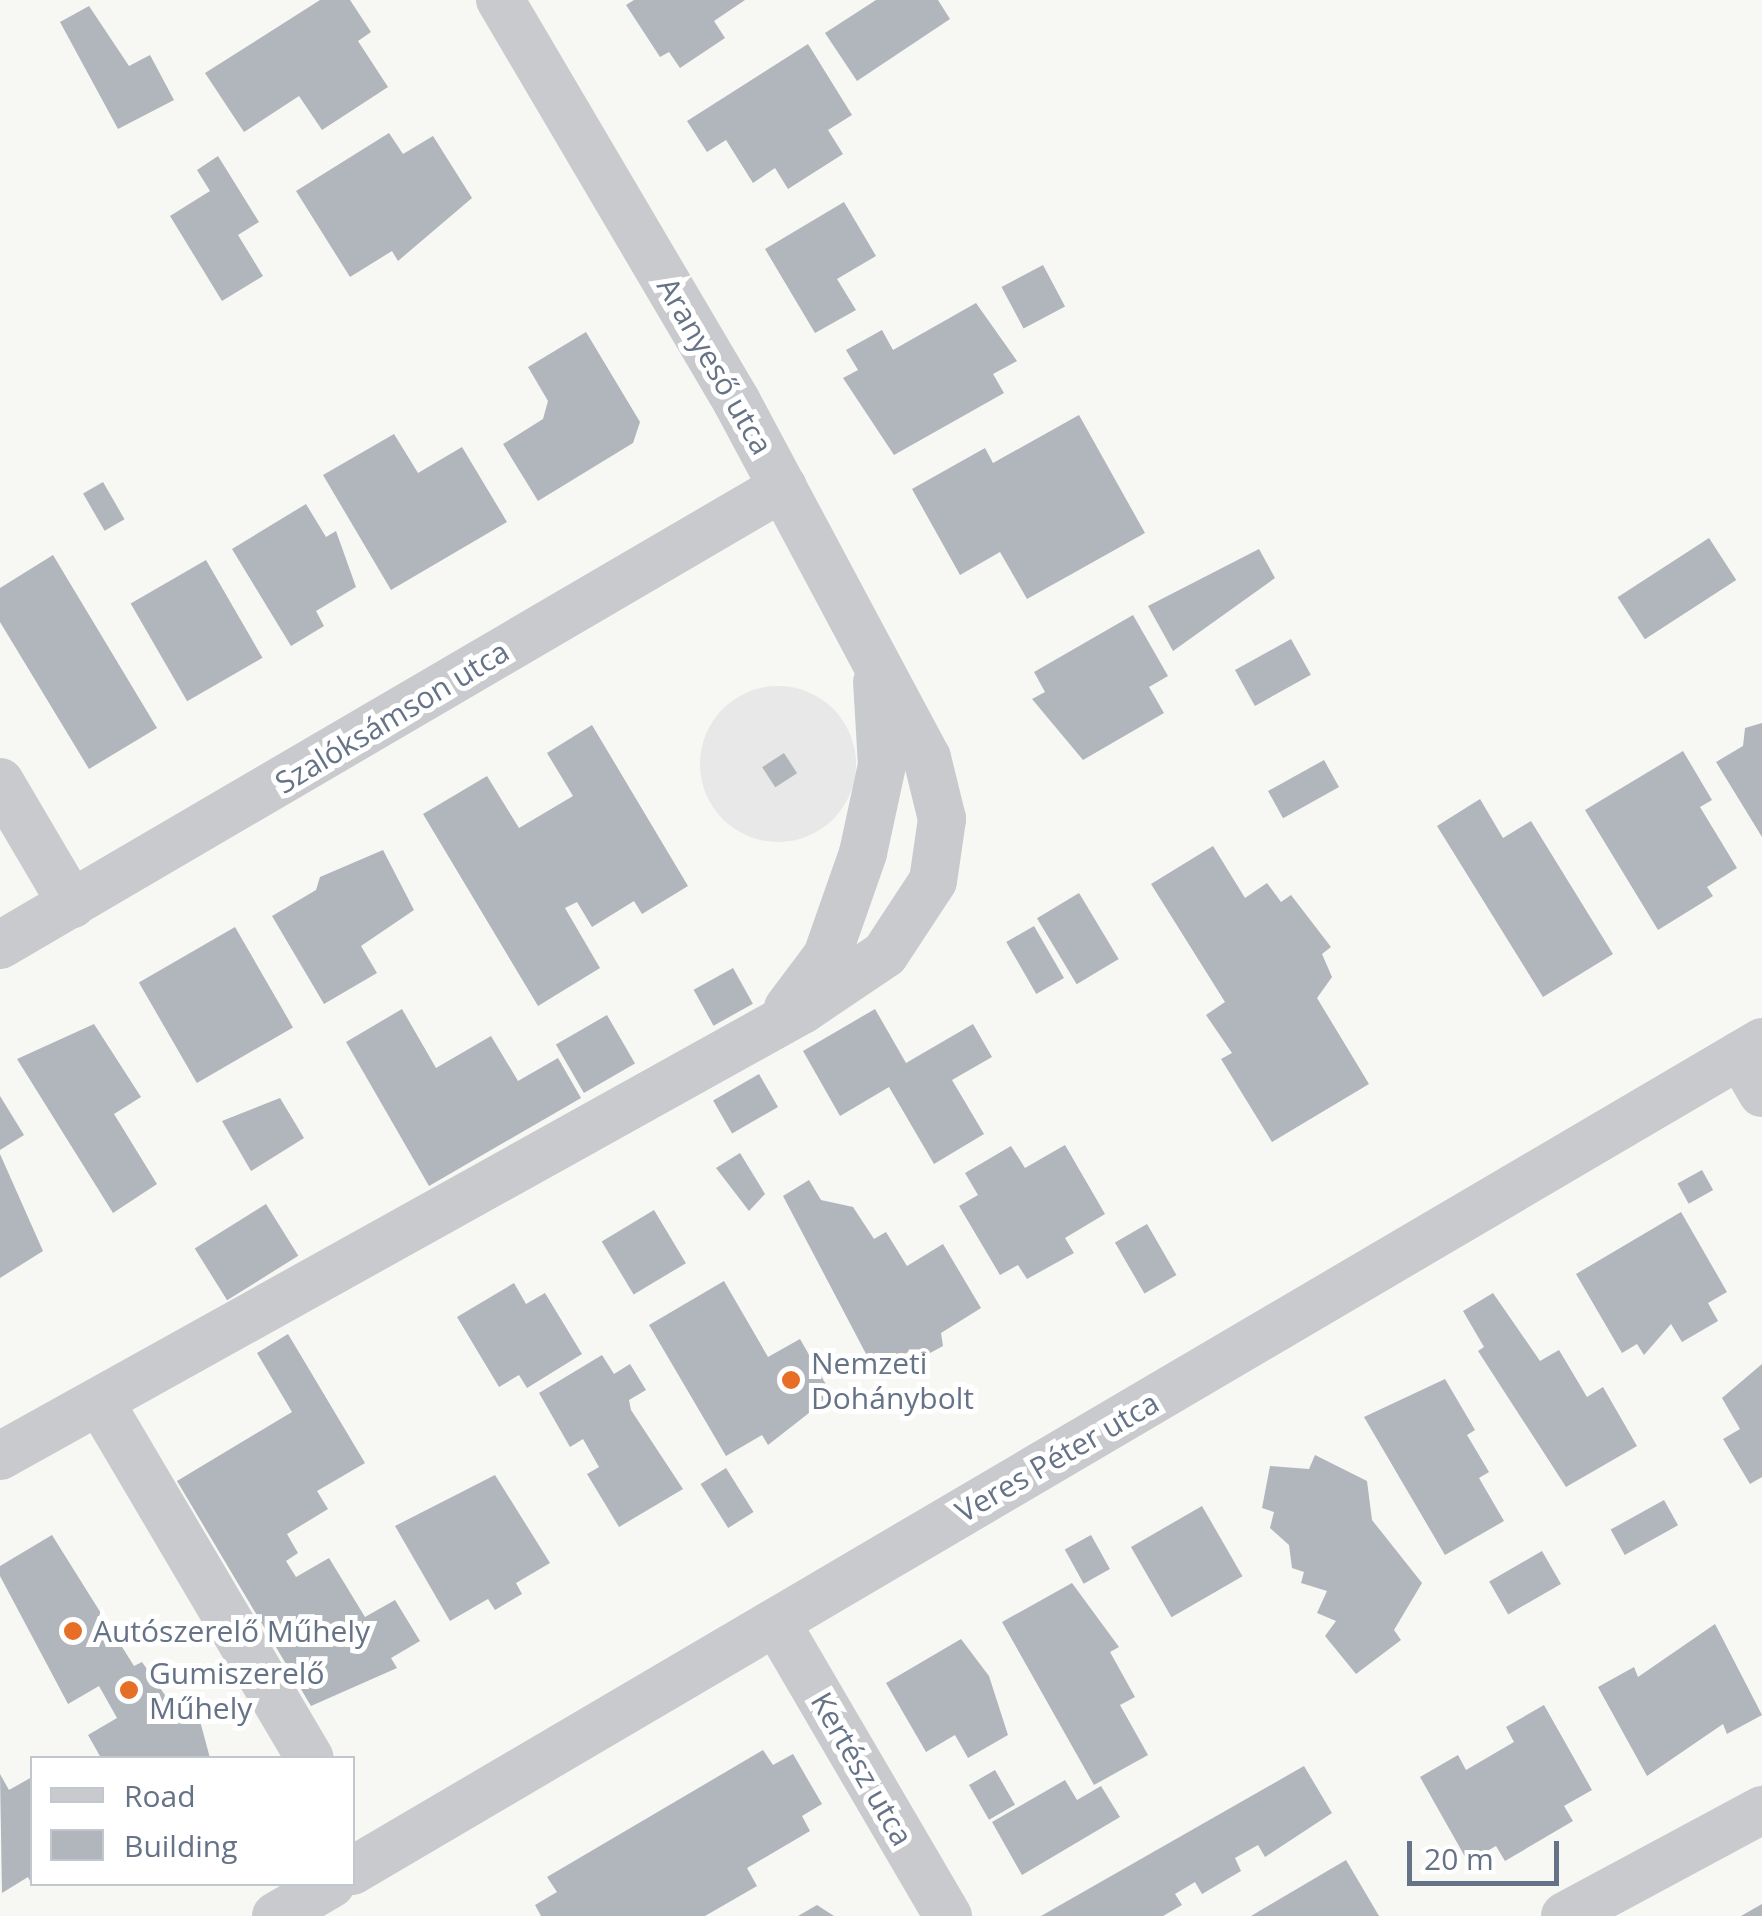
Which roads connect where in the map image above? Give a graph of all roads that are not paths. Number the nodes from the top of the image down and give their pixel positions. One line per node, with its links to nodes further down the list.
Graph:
1 (500, 0): 2 (street, Aranyeső utca)
2 (783, 486): 3 (street, Aranyeső utca); 5 (street, Szalóksámson utca)
3 (866, 641): 7 (street); 7 (street, Aranyeső utca)
4 (0, 782): 5 (street)
5 (72, 904): 6 (street, Szalóksámson utca)
6 (0, 946)
7 (752, 1040): 9 (street)
8 (1755, 1063): 11 (street, Veres Péter utca)
9 (100, 1402): 10 (street); 12 (street)
10 (0, 1456)
11 (776, 1622): 14 (street, Veres Péter utca); 17 (street, Kertész utca)
12 (309, 1756)
13 (1762, 1810): 18 (street)
14 (355, 1859)
15 (317, 1886): 16 (street, Veres Péter utca)
16 (276, 1916)
17 (948, 1916)
18 (1565, 1916)

